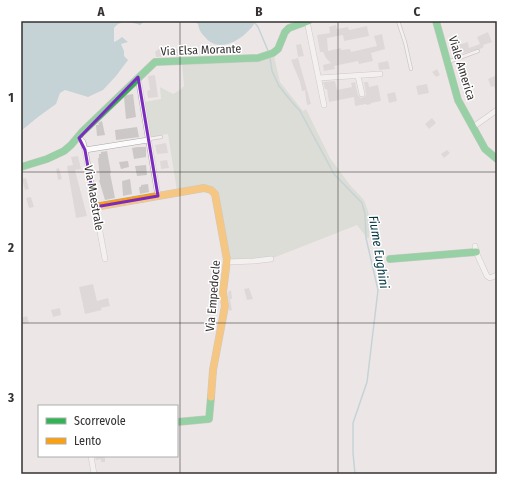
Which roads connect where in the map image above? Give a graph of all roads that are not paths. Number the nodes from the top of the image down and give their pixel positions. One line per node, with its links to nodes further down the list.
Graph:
1 (308, 21): 9 (street, Via Elsa Morante); 10 (street)
2 (398, 21): 6 (lane)
3 (436, 21): 5 (street, Viale America)
4 (478, 51): 5 (lane)
5 (448, 62): 14 (street, Viale America)
6 (411, 69)
7 (380, 74): 8 (street)
8 (358, 76): 10 (street); 11 (street)
9 (138, 77): 16 (street, Via Elsa Morante); 17 (street)
10 (319, 78): 12 (street)
11 (362, 94)
12 (324, 105)
13 (497, 110): 14 (street)
14 (472, 127): 19 (street, Viale America)
15 (161, 137): 17 (lane)
16 (79, 138): 18 (street, Via Maestrale); 20 (street, Via Elsa Morante)
17 (148, 140): 18 (street); 21 (street)
18 (85, 150): 22 (street, Via Maestrale)
19 (497, 159)
20 (21, 167)
21 (158, 196): 22 (street, Via Empedocle); 27 (street, Via Empedocle)
22 (95, 208): 24 (street, Via Maestrale)
23 (475, 249): 26 (street); 28 (street)
24 (105, 259)
25 (271, 259): 27 (street)
26 (390, 259)
27 (227, 262): 29 (street, Via Empedocle)
28 (497, 275)
29 (178, 422)
30 (91, 457): 31 (street)
31 (94, 474)

